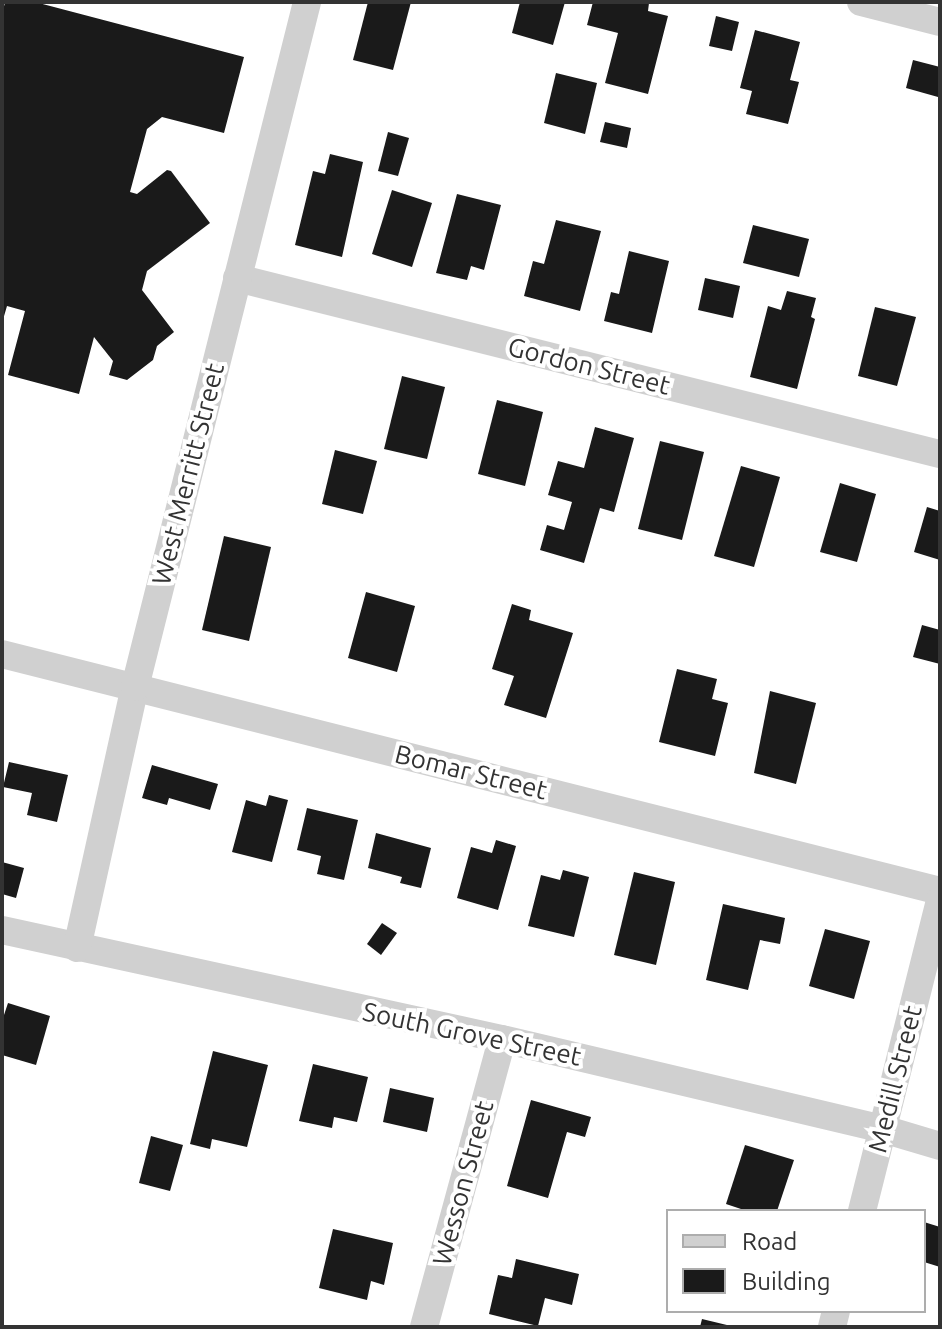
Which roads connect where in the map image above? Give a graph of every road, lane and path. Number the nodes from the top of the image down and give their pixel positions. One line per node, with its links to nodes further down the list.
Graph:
1 (307, 2): 4 (street, West Merritt Street)
2 (861, 2): 3 (street)
3 (940, 22)
4 (237, 278): 5 (street, Gordon Street); 7 (street, West Merritt Street)
5 (940, 454)
6 (2, 654): 7 (street, Bomar Street)
7 (135, 687): 8 (street, Bomar Street); 11 (street, West Merritt Street)
8 (940, 891)
9 (940, 900): 13 (street, Medill Street)
10 (2, 930): 11 (street, South Grove Street)
11 (77, 948): 12 (street, South Grove Street)
12 (502, 1039): 13 (street, South Grove Street); 16 (street, Wesson Street)
13 (883, 1129): 14 (street, South Grove Street); 15 (street, Medill Street)
14 (940, 1146)
15 (863, 1209)
16 (424, 1327)

